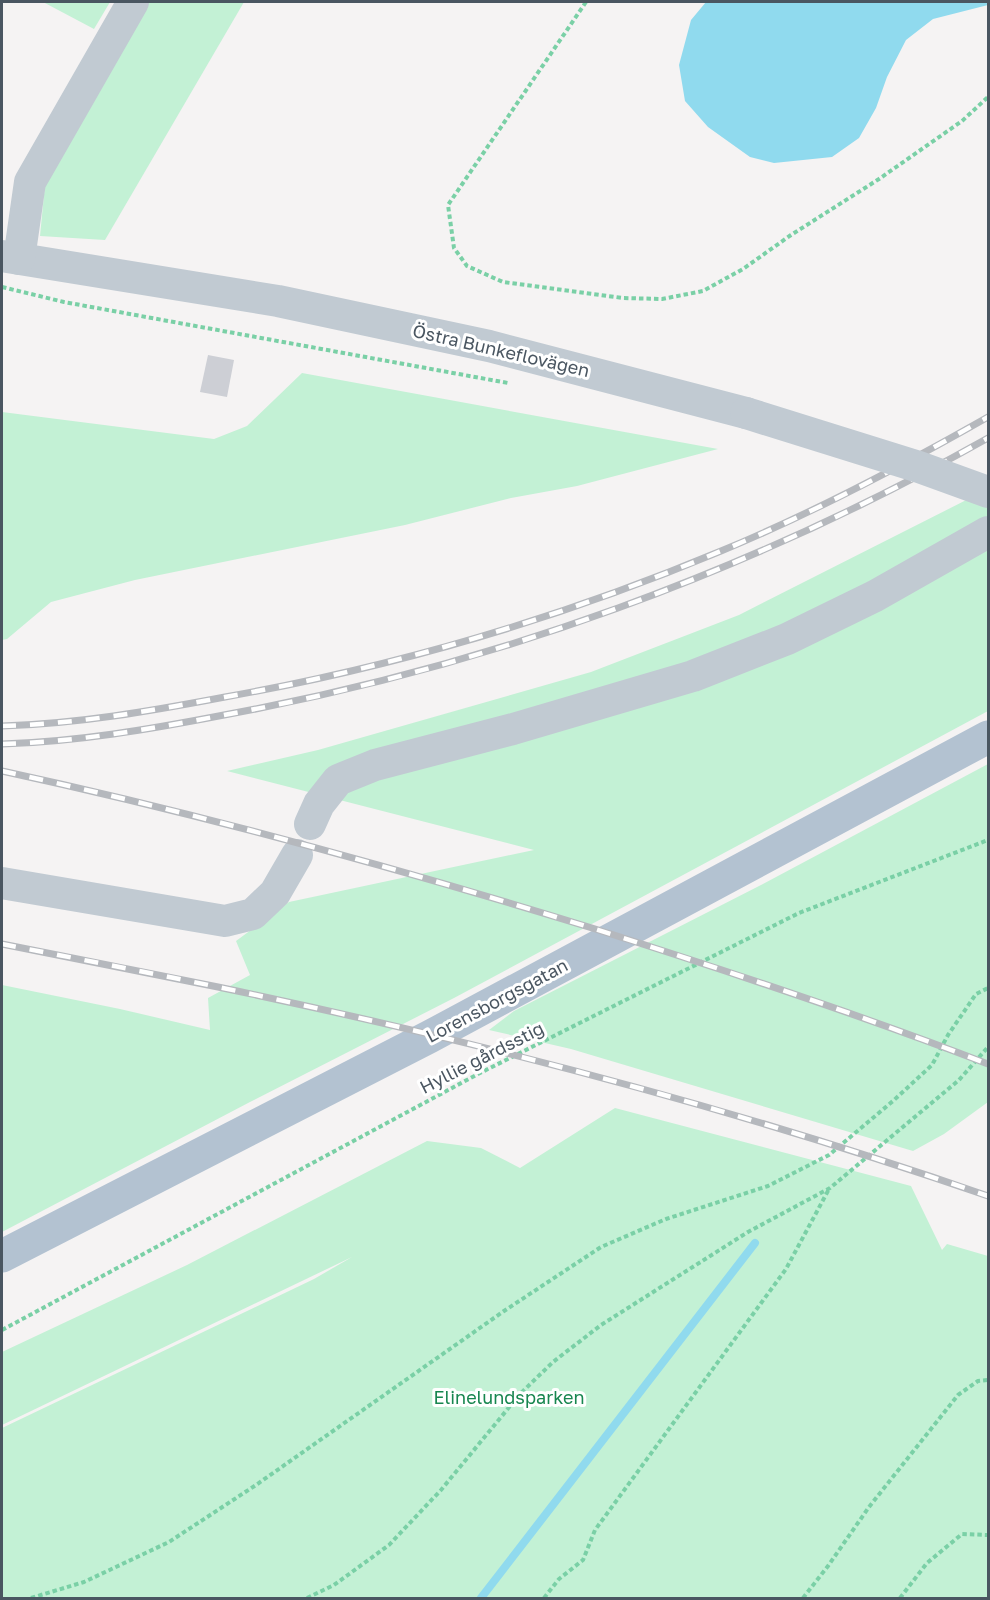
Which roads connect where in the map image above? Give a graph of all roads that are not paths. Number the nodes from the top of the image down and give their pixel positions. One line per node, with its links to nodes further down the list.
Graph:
1 (133, 2): 2 (street)
2 (10, 257): 3 (street, Östra Bunkeflovägen, bridge)
3 (988, 492)
4 (988, 532): 6 (street)
5 (988, 737): 9 (main road, Lorensborgsgatan)
6 (310, 824)
7 (297, 855): 8 (street)
8 (2, 883)
9 (2, 1256)

